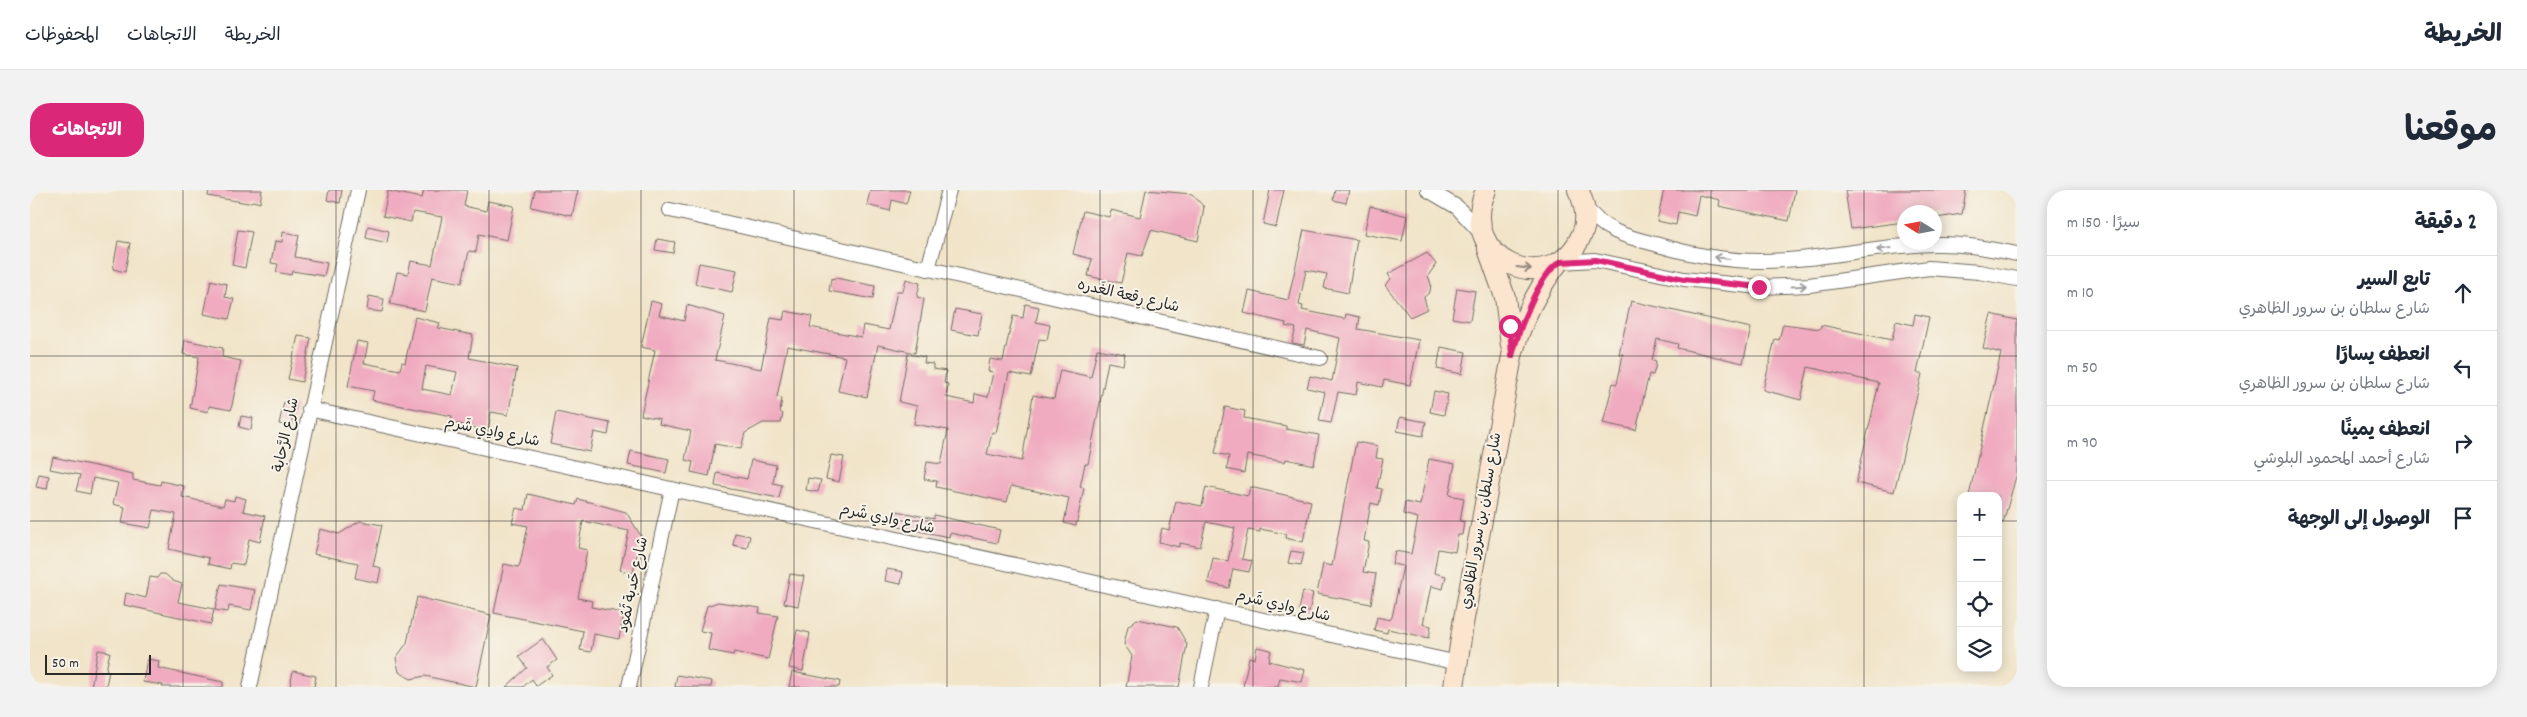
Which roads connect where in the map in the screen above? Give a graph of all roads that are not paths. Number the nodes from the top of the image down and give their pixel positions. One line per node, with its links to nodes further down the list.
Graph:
1 (358, 190): 14 (street, شارع الرَّحابة)
2 (949, 190): 10 (street)
3 (1428, 190): 7 (street)
4 (1486, 190): 7 (street, شارع سلطان بن سرور الظاهري)
5 (1581, 197): 8 (street, one-way to 5); 9 (street, شارع سلطان بن سرور الظاهري)
6 (670, 210): 10 (street, شارع رِقعة الغَدره)
7 (1483, 237): 9 (street, one-way to 9); 12 (street, شارع سلطان بن سرور الظاهري)
8 (2017, 254)
9 (1559, 263): 11 (street, one-way to 11); 12 (street, شارع سلطان بن سرور الظاهري)
10 (928, 269): 13 (street, شارع رِقعة الغَدره)
11 (2017, 279)
12 (1512, 356): 17 (street, شارع سلطان بن سرور الظاهري)
13 (1320, 358)
14 (309, 409): 15 (street, شارع وادِي شَرم); 18 (street, شارع الرَّحابة)
15 (672, 490): 16 (street, شارع وادِي شَرم); 19 (street, شارع حَدبة ثَمُود)
16 (1217, 608): 17 (street, شارع وادِي شَرم); 20 (street)
17 (1458, 662): 21 (street, شارع سلطان بن سرور الظاهري)
18 (250, 687)
19 (629, 687)
20 (1201, 687)
21 (1454, 687)

